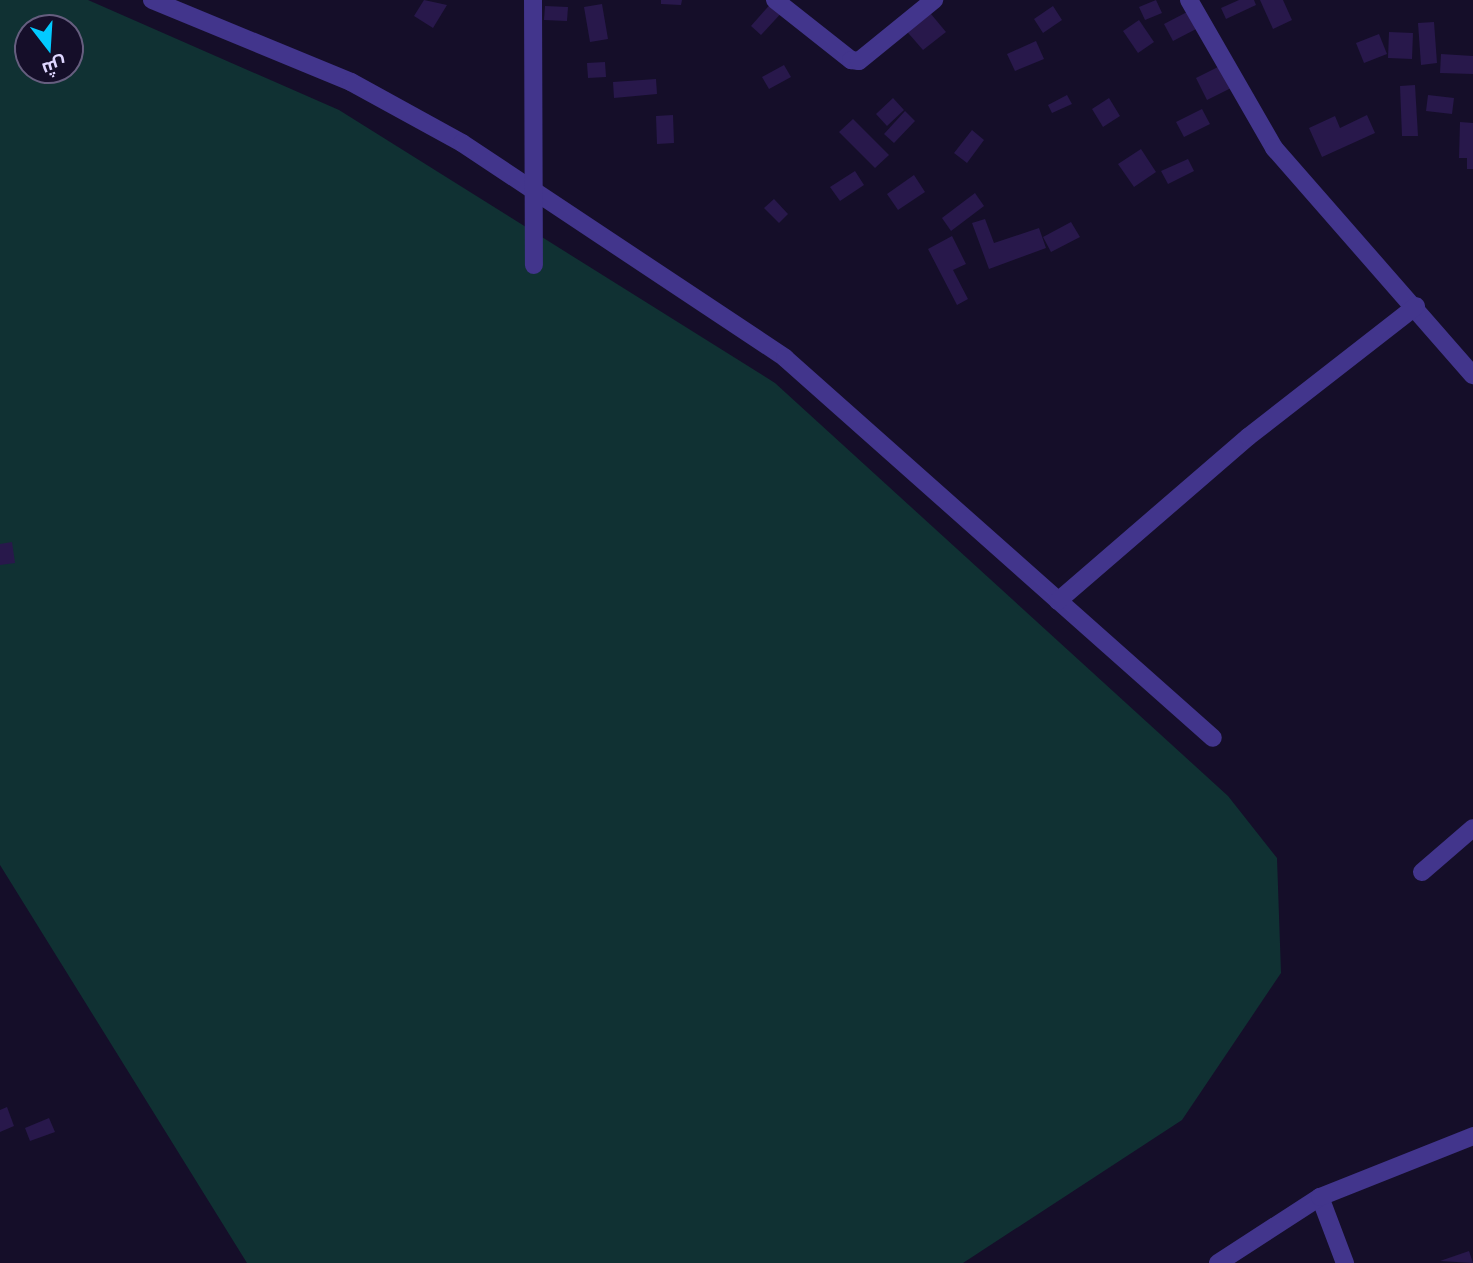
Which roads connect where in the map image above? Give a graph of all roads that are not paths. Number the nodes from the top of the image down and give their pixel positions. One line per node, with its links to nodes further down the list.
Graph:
1 (152, 0): 6 (street)
2 (533, 0): 6 (street)
3 (775, 0): 4 (street)
4 (934, 0)
5 (1188, 0): 8 (street)
6 (534, 195): 7 (street); 10 (street)
7 (534, 265)
8 (1416, 306): 9 (street); 10 (street)
9 (1473, 375)
10 (1058, 601): 11 (street)
11 (1213, 738)
12 (1473, 828): 13 (street)
13 (1422, 872)
14 (1473, 1136): 15 (street)
15 (1320, 1197): 16 (street); 17 (street)
16 (1219, 1263)
17 (1345, 1263)

